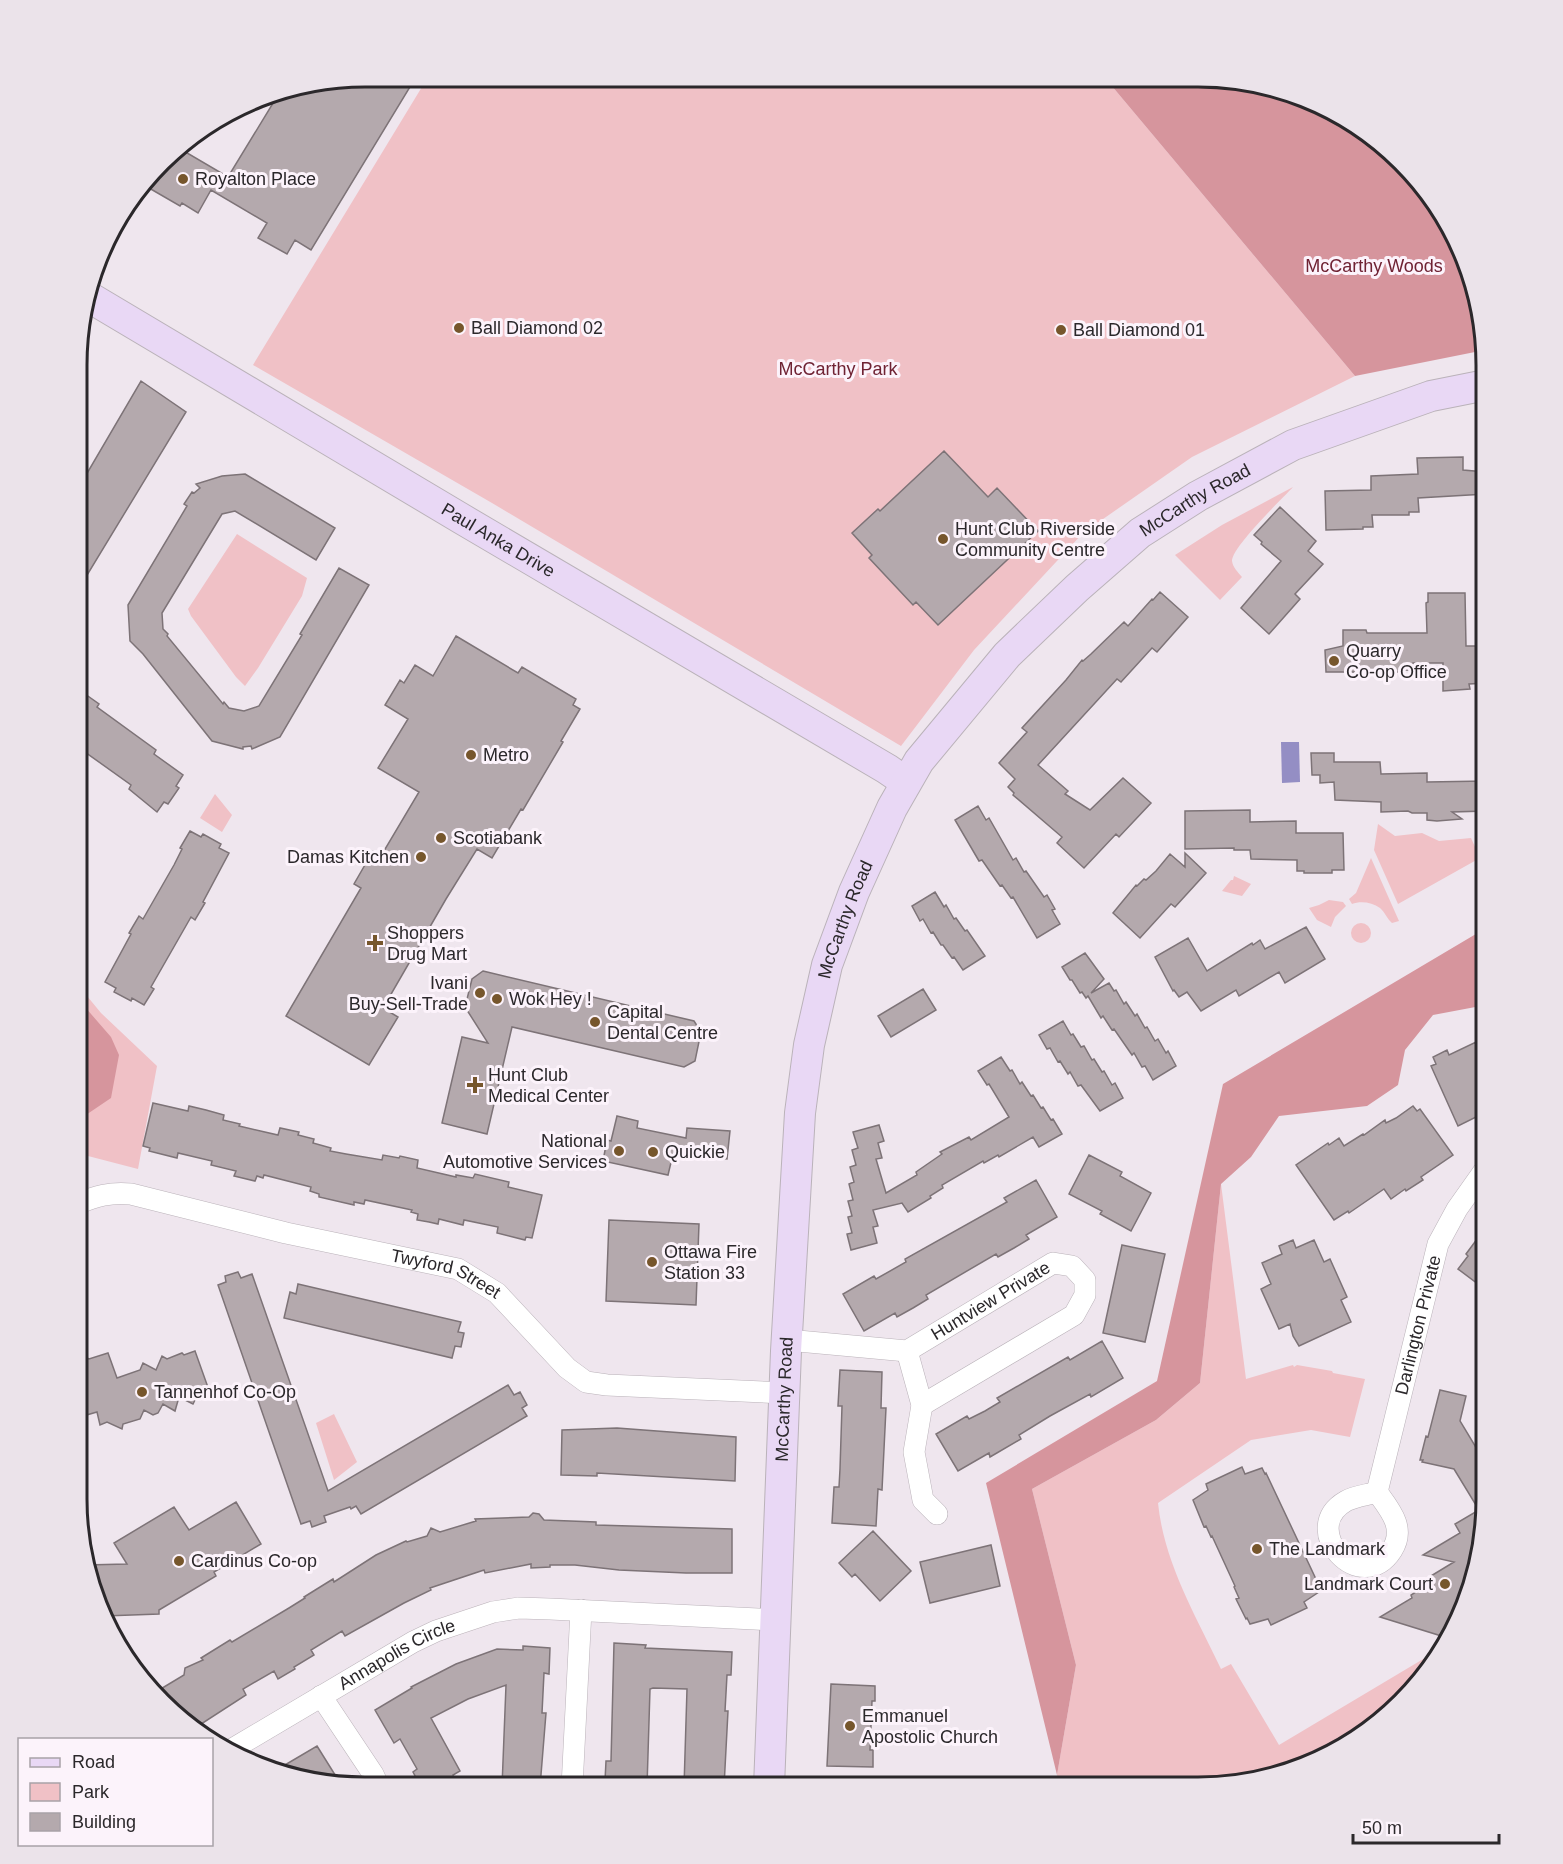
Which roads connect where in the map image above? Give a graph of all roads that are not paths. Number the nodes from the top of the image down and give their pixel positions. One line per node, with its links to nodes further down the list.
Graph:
1 (94, 300): 3 (street, Paul Anka Drive)
2 (1476, 387): 3 (street, McCarthy Road)
3 (906, 782): 6 (street, McCarthy Road)
4 (1476, 1182): 10 (street, Darlington Private)
5 (87, 1200): 8 (street, Twyford Street)
6 (787, 1340): 7 (street); 8 (street, McCarthy Road)
7 (908, 1351): 9 (street); 9 (street, Huntview Private)
8 (785, 1393): 13 (street, McCarthy Road)
9 (922, 1405): 11 (street)
10 (1377, 1492)
11 (937, 1514)
12 (581, 1610): 13 (street, Annapolis Circle); 14 (street, Annapolis Circle); 17 (street)
13 (777, 1620): 18 (street, McCarthy Road)
14 (321, 1696): 15 (street, Annapolis Circle); 16 (street)
15 (238, 1746)
16 (374, 1777)
17 (573, 1777)
18 (769, 1777)

